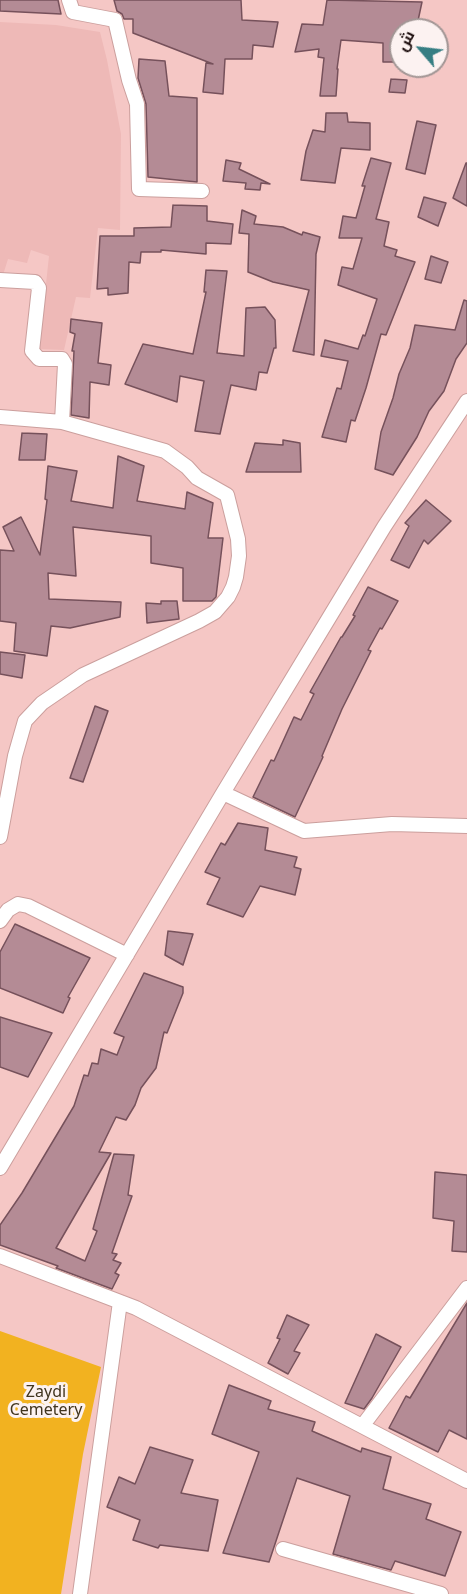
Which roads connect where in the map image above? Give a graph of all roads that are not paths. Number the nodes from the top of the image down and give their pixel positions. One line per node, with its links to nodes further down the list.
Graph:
1 (69, 0): 2 (street)
2 (202, 191)
3 (0, 280): 6 (street)
4 (467, 401): 7 (street)
5 (0, 417): 6 (street)
6 (62, 422): 8 (street)
7 (222, 793): 9 (street); 12 (street)
8 (3, 807): 10 (street)
9 (467, 826)
10 (0, 837)
11 (0, 921): 12 (street)
12 (127, 955): 13 (street)
13 (0, 1168)
14 (0, 1256): 16 (street)
15 (467, 1288): 17 (street)
16 (120, 1302): 17 (street); 20 (street)
17 (363, 1425): 18 (street)
18 (467, 1481)
19 (283, 1549): 21 (street)
20 (80, 1594)
21 (441, 1594)

